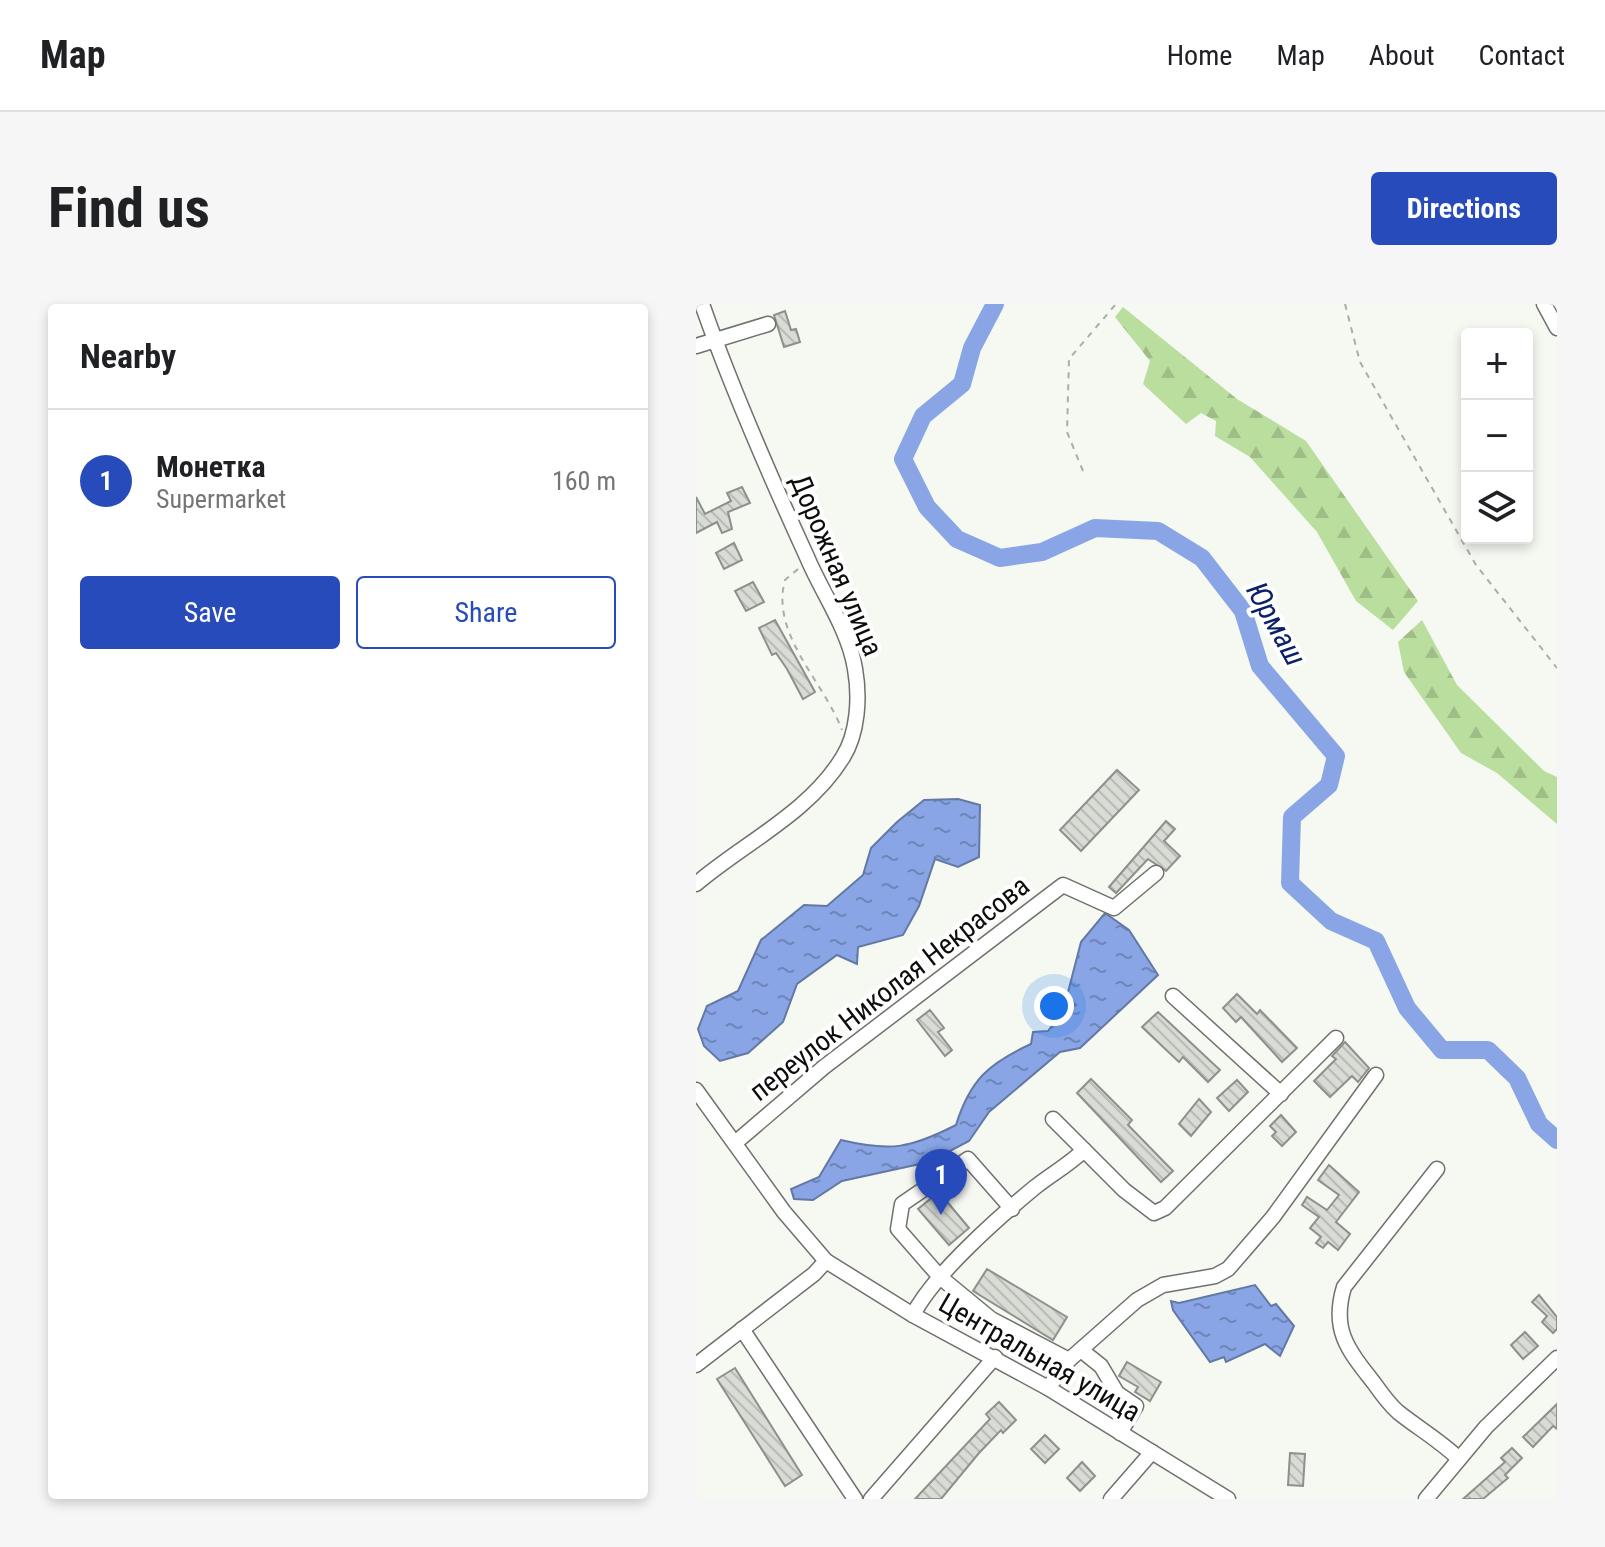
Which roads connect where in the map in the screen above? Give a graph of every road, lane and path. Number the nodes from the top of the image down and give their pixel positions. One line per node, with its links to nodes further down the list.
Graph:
1 (702, 304): 7 (street, Дорожная улица)
2 (1116, 304): 9 (path)
3 (1345, 304): 11 (path)
4 (1544, 304): 6 (street)
5 (768, 324): 7 (street)
6 (1557, 328)
7 (714, 339): 8 (street); 10 (street, Дорожная улица)
8 (696, 346)
9 (1083, 471)
10 (808, 560): 12 (street, Дорожная улица); 12 (path)
11 (1557, 668)
12 (847, 750): 14 (street, Дорожная улица)
13 (1156, 873): 21 (street, переулок Николая Некрасова)
14 (696, 884)
15 (1173, 996): 19 (street)
16 (1336, 1038): 19 (street)
17 (1376, 1075): 29 (street)
18 (696, 1090): 21 (street)
19 (1281, 1094): 22 (street)
20 (1053, 1119): 22 (street)
21 (735, 1143): 25 (street)
22 (1084, 1150): 24 (street)
23 (1437, 1169): 37 (street)
24 (1012, 1209): 26 (street); 26 (street)
25 (826, 1261): 27 (street, Центральная улица); 28 (street)
26 (940, 1277): 27 (street); 32 (street)
27 (913, 1315): 30 (street, Центральная улица)
28 (742, 1329): 33 (street); 39 (street)
29 (1081, 1350): 32 (street); 35 (street)
30 (995, 1357): 34 (street, Центральная улица); 40 (street)
31 (1557, 1358): 37 (street)
32 (1069, 1360): 34 (street)
33 (696, 1365)
34 (1048, 1388): 35 (street, Центральная улица)
35 (1120, 1433): 36 (street, Центральная улица)
36 (1152, 1452): 38 (street, Центральная улица); 41 (street)
37 (1458, 1458): 42 (street)
38 (1218, 1496)
39 (855, 1499)
40 (871, 1499)
41 (1111, 1499)
42 (1426, 1499)

